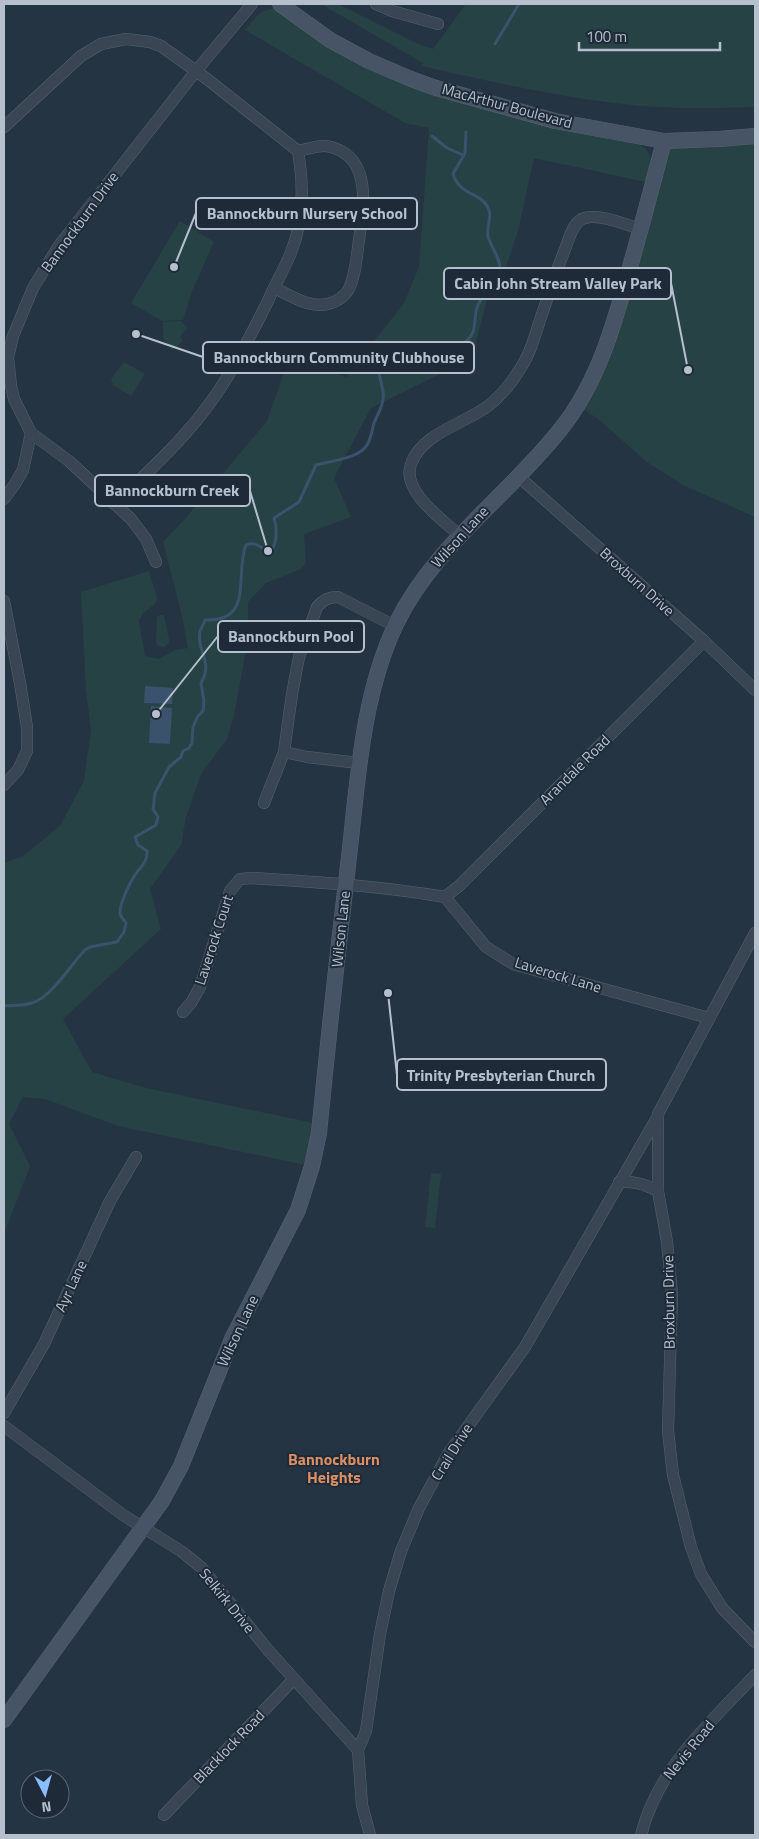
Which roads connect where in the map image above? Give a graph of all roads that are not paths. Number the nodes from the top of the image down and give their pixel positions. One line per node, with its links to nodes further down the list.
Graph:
1 (252, 4): 5 (street, Bannockburn Drive)
2 (280, 4): 8 (main road, MacArthur Boulevard)
3 (376, 4): 4 (street)
4 (438, 24)
5 (196, 71): 6 (street); 9 (street); 12 (street, Bannockburn Drive)
6 (4, 127)
7 (755, 136): 8 (main road, MacArthur Boulevard)
8 (664, 141): 10 (main road, Wilson Lane)
9 (298, 151): 11 (street); 11 (street)
10 (641, 229): 13 (main road, Wilson Lane); 16 (street)
11 (274, 288): 15 (street)
12 (31, 433): 14 (street); 15 (street)
13 (518, 476): 16 (main road, Wilson Lane); 20 (street, Broxburn Drive)
14 (4, 499)
15 (114, 504): 17 (street)
16 (459, 535): 19 (main road, Wilson Lane)
17 (156, 562)
18 (4, 601): 24 (street)
19 (395, 626): 22 (street); 23 (main road, Wilson Lane)
20 (704, 642): 21 (street, Broxburn Drive); 27 (street, Arandale Road)
21 (755, 690)
22 (284, 752): 23 (street); 25 (street)
23 (360, 764): 26 (main road, Wilson Lane)
24 (4, 785)
25 (264, 802)
26 (346, 884): 27 (street); 29 (street, Laverock Court); 37 (main road, Wilson Lane)
27 (445, 897): 30 (street, Laverock Lane)
28 (755, 933): 30 (street, Broxburn Drive)
29 (183, 1012)
30 (709, 1018): 31 (street, Broxburn Drive)
31 (658, 1114): 33 (street, Crail Drive); 34 (street, Broxburn Drive)
32 (136, 1157): 35 (street, Ayr Lane)
33 (619, 1182): 34 (street); 42 (street, Crail Drive)
34 (658, 1190): 38 (street, Broxburn Drive)
35 (4, 1413)
36 (4, 1426): 37 (street, Selkirk Drive)
37 (144, 1528): 40 (street, Selkirk Drive); 41 (main road, Wilson Lane)
38 (755, 1642)
39 (755, 1675): 45 (street, Nevis Road)
40 (294, 1679): 42 (street, Selkirk Drive); 43 (street, Blacklock Road)
41 (4, 1720)
42 (358, 1750): 44 (street)
43 (164, 1816)
44 (370, 1835)
45 (641, 1835)

